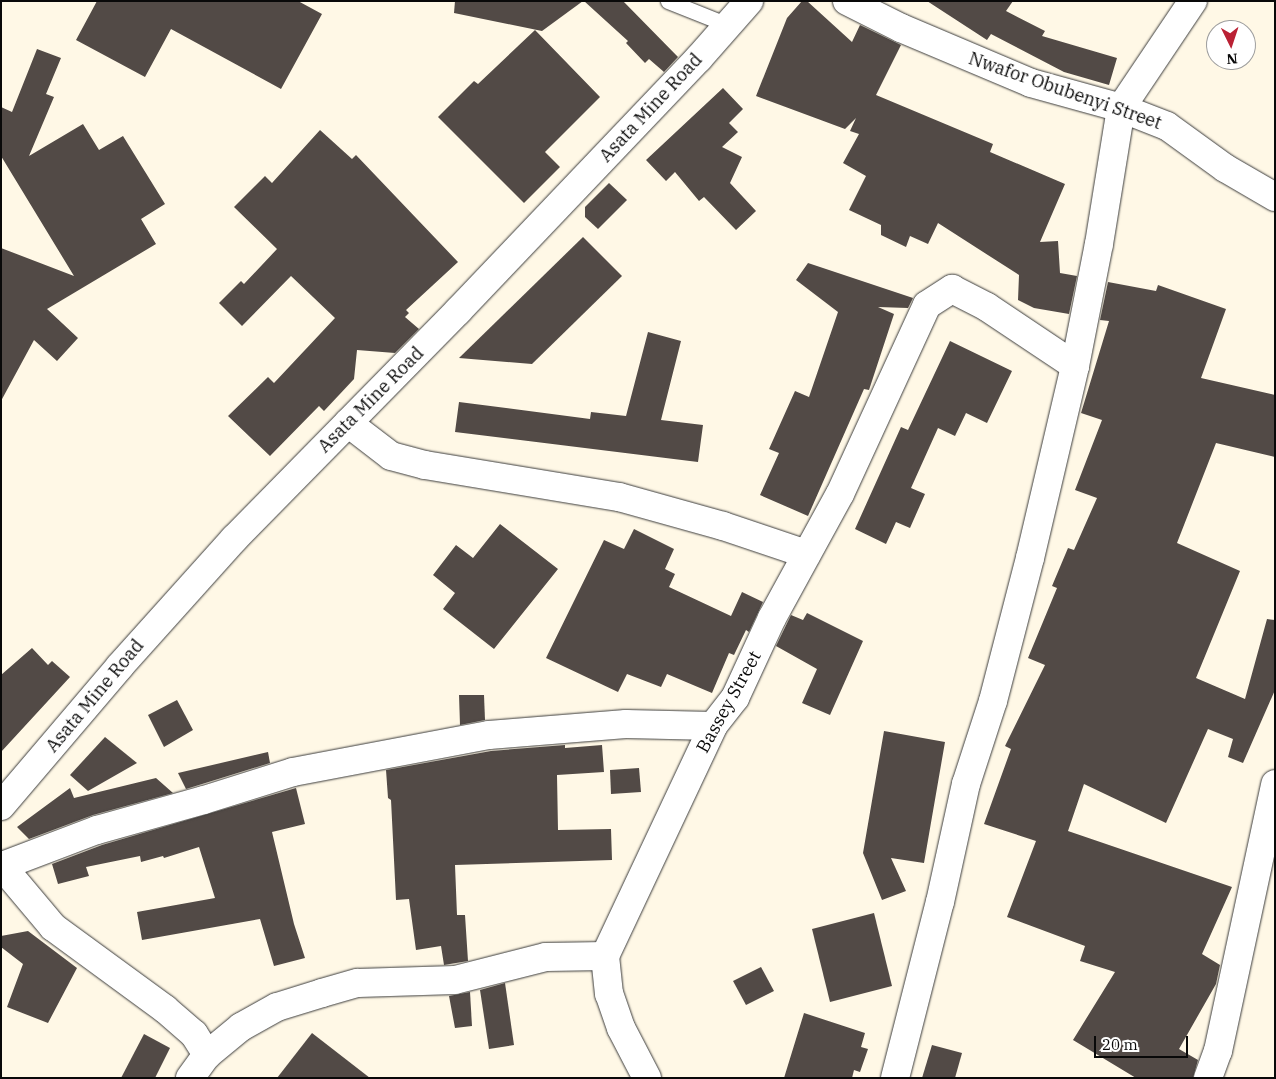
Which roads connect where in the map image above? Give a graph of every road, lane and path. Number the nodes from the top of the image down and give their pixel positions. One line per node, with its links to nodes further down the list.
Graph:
1 (668, 1): 5 (lane)
2 (749, 1): 5 (street, Asata Mine Road)
3 (847, 1): 6 (street, Nwafor Obubenyi Street)
4 (1193, 1): 6 (street)
5 (728, 25): 9 (street, Asata Mine Road)
6 (1121, 108): 7 (street, Nwafor Obubenyi Street); 8 (street)
7 (1275, 197)
8 (1075, 366): 10 (street, Bassey Street); 19 (street)
9 (348, 423): 10 (street); 13 (street, Asata Mine Road)
10 (806, 554): 11 (street, Bassey Street)
11 (713, 726): 14 (street); 15 (street, Bassey Street)
12 (1275, 784): 20 (street)
13 (1, 806)
14 (2, 866): 16 (street)
15 (605, 956): 16 (street); 18 (street)
16 (207, 1055): 17 (street)
17 (190, 1078)
18 (647, 1078)
19 (895, 1078)
20 (1208, 1078)

